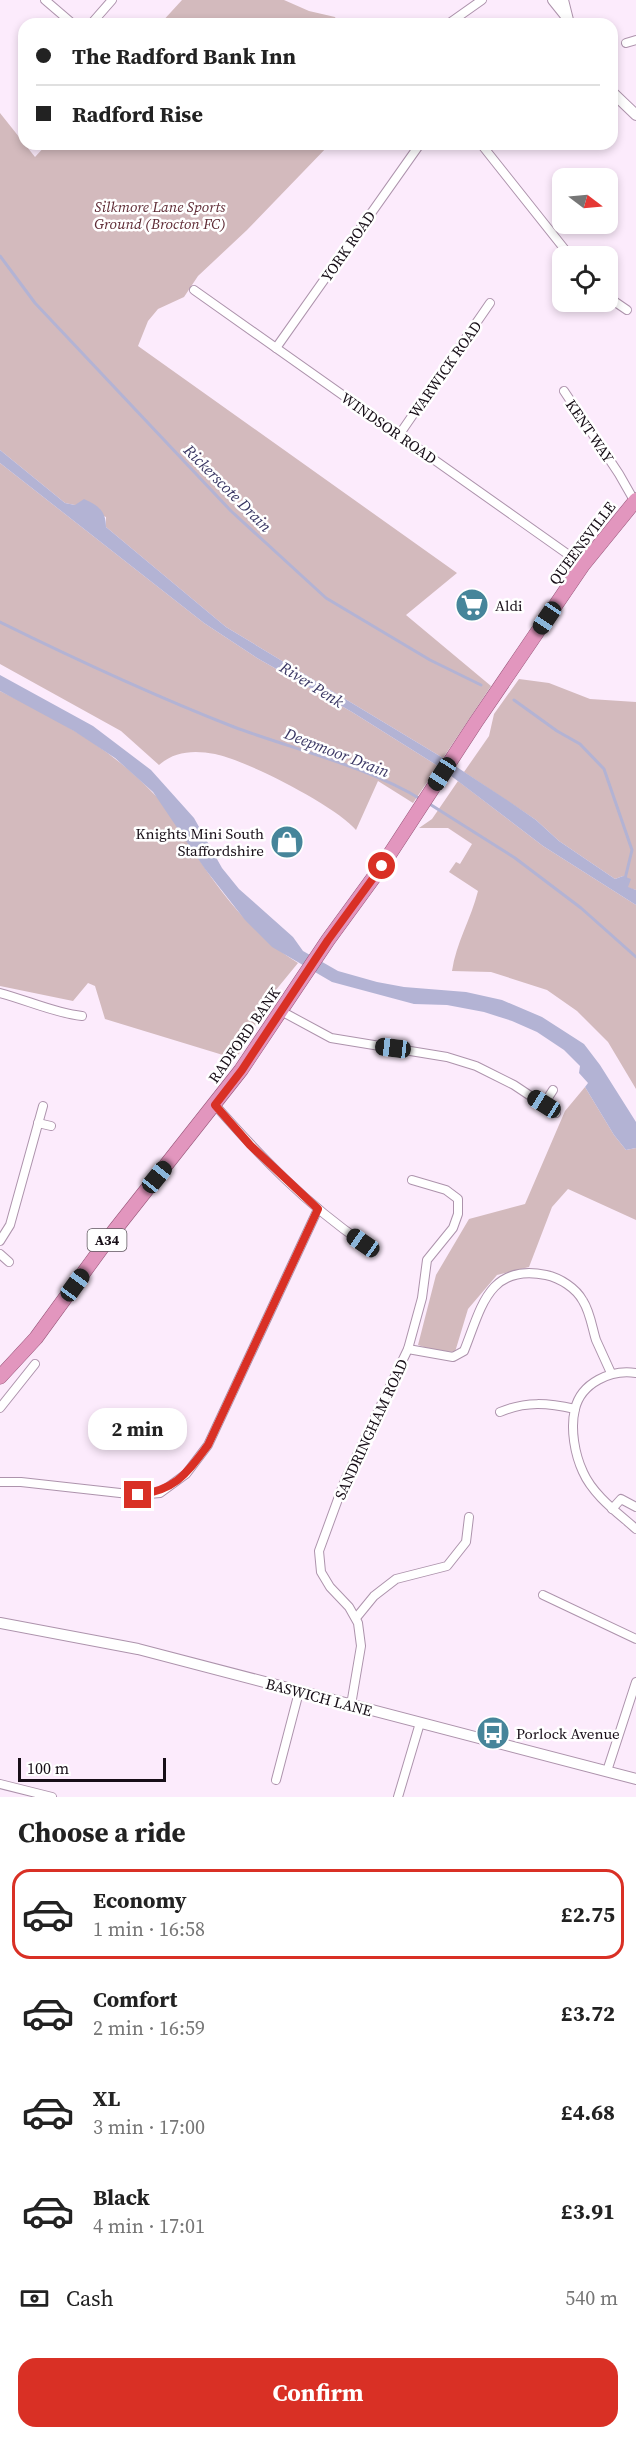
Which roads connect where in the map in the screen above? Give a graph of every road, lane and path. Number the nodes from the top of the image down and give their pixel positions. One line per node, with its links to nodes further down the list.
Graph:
1 (45, 0): 6 (street)
2 (112, 0): 7 (street)
3 (482, 0): 8 (street)
4 (553, 0): 9 (street)
5 (563, 0): 10 (street)
6 (66, 18)
7 (96, 18)
8 (456, 18)
9 (566, 18)
10 (567, 18)
11 (636, 40): 12 (street)
12 (626, 43)
13 (618, 98): 14 (street)
14 (636, 115)
15 (416, 150): 22 (street, YORK ROAD)
16 (486, 150): 17 (street)
17 (562, 246)
18 (194, 290): 22 (street, WINDSOR ROAD)
19 (490, 303): 24 (street, WARWICK ROAD)
20 (618, 304): 21 (street)
21 (627, 310)
22 (276, 348): 24 (street, WINDSOR ROAD)
23 (564, 391): 25 (street, KENT WAY)
24 (399, 435): 26 (street, WINDSOR ROAD)
25 (635, 501): 26 (highway, QUEENSVILLE / A34)
26 (583, 565): 27 (highway, QUEENSVILLE / A34)
27 (494, 696): 29 (highway, RADFORD BANK / A34)
28 (0, 993): 30 (street)
29 (281, 1011): 32 (street); 33 (highway, RADFORD BANK / A34)
30 (81, 1016)
31 (553, 1090): 32 (street)
32 (544, 1104): 35 (street)
33 (215, 1105): 39 (street); 48 (highway, RADFORD BANK / A34)
34 (43, 1106): 36 (street)
35 (556, 1113)
36 (38, 1123): 37 (street); 40 (street)
37 (51, 1126)
38 (412, 1180): 44 (street, SANDRINGHAM ROAD)
39 (318, 1209): 41 (street); 52 (street)
40 (0, 1241)
41 (363, 1243)
42 (0, 1254): 43 (street)
43 (9, 1262)
44 (408, 1349): 46 (street); 58 (street, SANDRINGHAM ROAD)
45 (35, 1364): 49 (street)
46 (611, 1373): 47 (street); 50 (street)
47 (636, 1373)
48 (0, 1377)
49 (0, 1408)
50 (575, 1409): 51 (street); 54 (street)
51 (500, 1412)
52 (0, 1482)
53 (636, 1507): 54 (street)
54 (612, 1509): 56 (street)
55 (469, 1516): 58 (street)
56 (636, 1529)
57 (543, 1595): 60 (street)
58 (356, 1618): 63 (street, SANDRINGHAM ROAD)
59 (0, 1623): 62 (street, BASWICH LANE)
60 (636, 1639)
61 (636, 1682): 65 (street)
62 (299, 1692): 63 (street, BASWICH LANE); 67 (street)
63 (351, 1705): 64 (street, BASWICH LANE)
64 (420, 1723): 65 (street, BASWICH LANE); 70 (street)
65 (607, 1771): 66 (street, BASWICH LANE)
66 (636, 1779)
67 (276, 1780)
68 (0, 1785): 69 (street)
69 (52, 1797)
70 (398, 1797)

